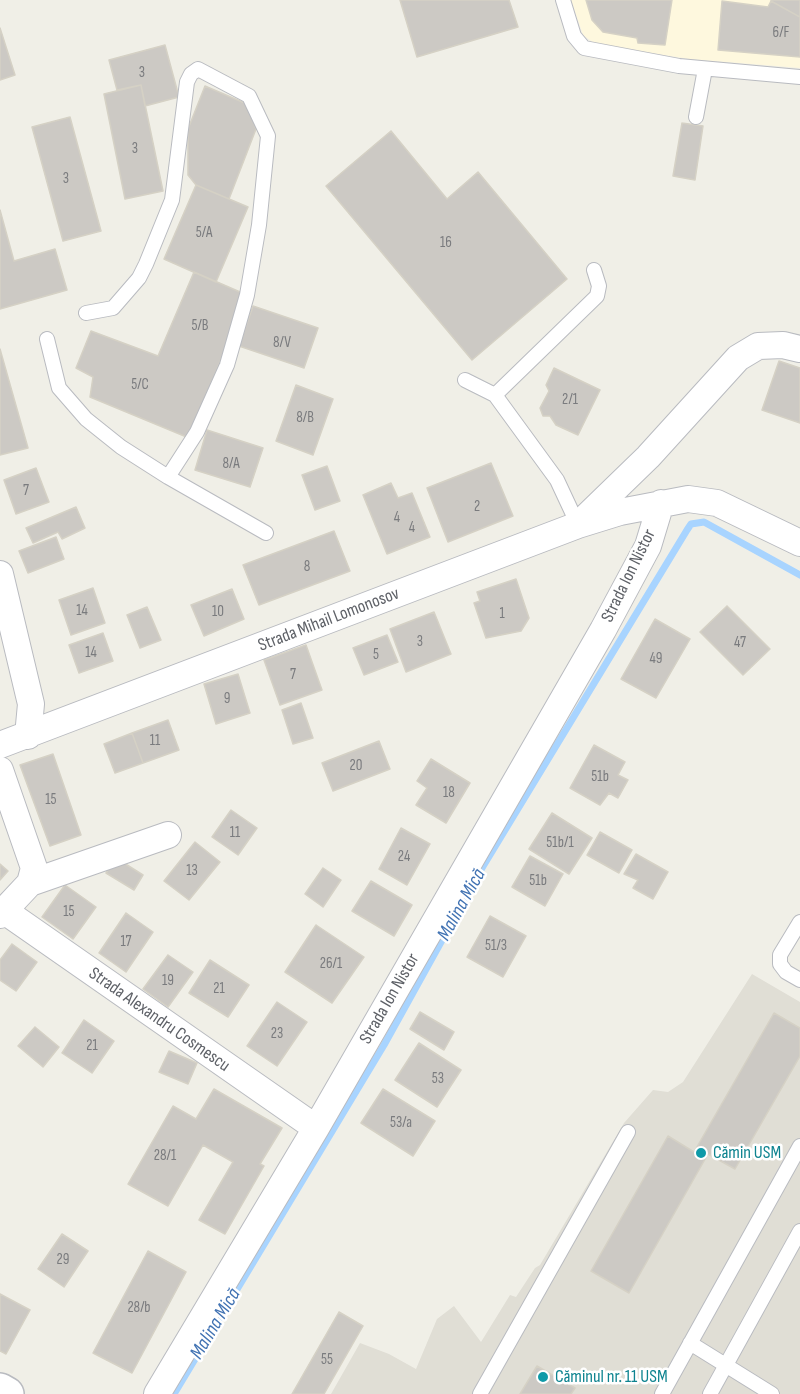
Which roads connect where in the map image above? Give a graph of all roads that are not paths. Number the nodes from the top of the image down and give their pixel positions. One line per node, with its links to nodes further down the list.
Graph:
1 (563, 0): 2 (lane)
2 (705, 69): 3 (lane); 4 (lane)
3 (800, 77)
4 (696, 117)
5 (594, 270): 10 (lane)
6 (86, 313): 11 (lane)
7 (47, 339): 11 (lane)
8 (800, 349): 13 (street)
9 (465, 380): 10 (lane)
10 (495, 395): 13 (lane)
11 (168, 477): 14 (lane)
12 (661, 503): 13 (street, Strada Mihail Lomonosov); 15 (street, Strada Mihail Lomonosov); 25 (street, Strada Ion Nistor)
13 (579, 525): 17 (street, Strada Mihail Lomonosov)
14 (266, 533)
15 (800, 543)
16 (0, 574): 17 (street)
17 (28, 736): 18 (street, Strada Mihail Lomonosov)
18 (0, 745)
19 (0, 770): 21 (street)
20 (168, 835): 21 (street, Strada Alexandru Cosmescu)
21 (30, 883): 22 (street, Strada Alexandru Cosmescu)
22 (2, 913): 25 (street, Strada Alexandru Cosmescu)
23 (800, 922): 24 (lane)
24 (800, 980)
25 (316, 1128): 33 (street, Strada Ion Nistor)
26 (628, 1132): 34 (lane)
27 (800, 1146): 29 (lane)
28 (800, 1231): 30 (lane)
29 (690, 1343): 30 (lane); 35 (lane)
30 (727, 1365): 36 (lane); 37 (lane)
31 (0, 1390): 32 (street)
32 (7, 1394)
33 (157, 1394)
34 (480, 1394)
35 (662, 1394)
36 (710, 1394)
37 (772, 1394)

